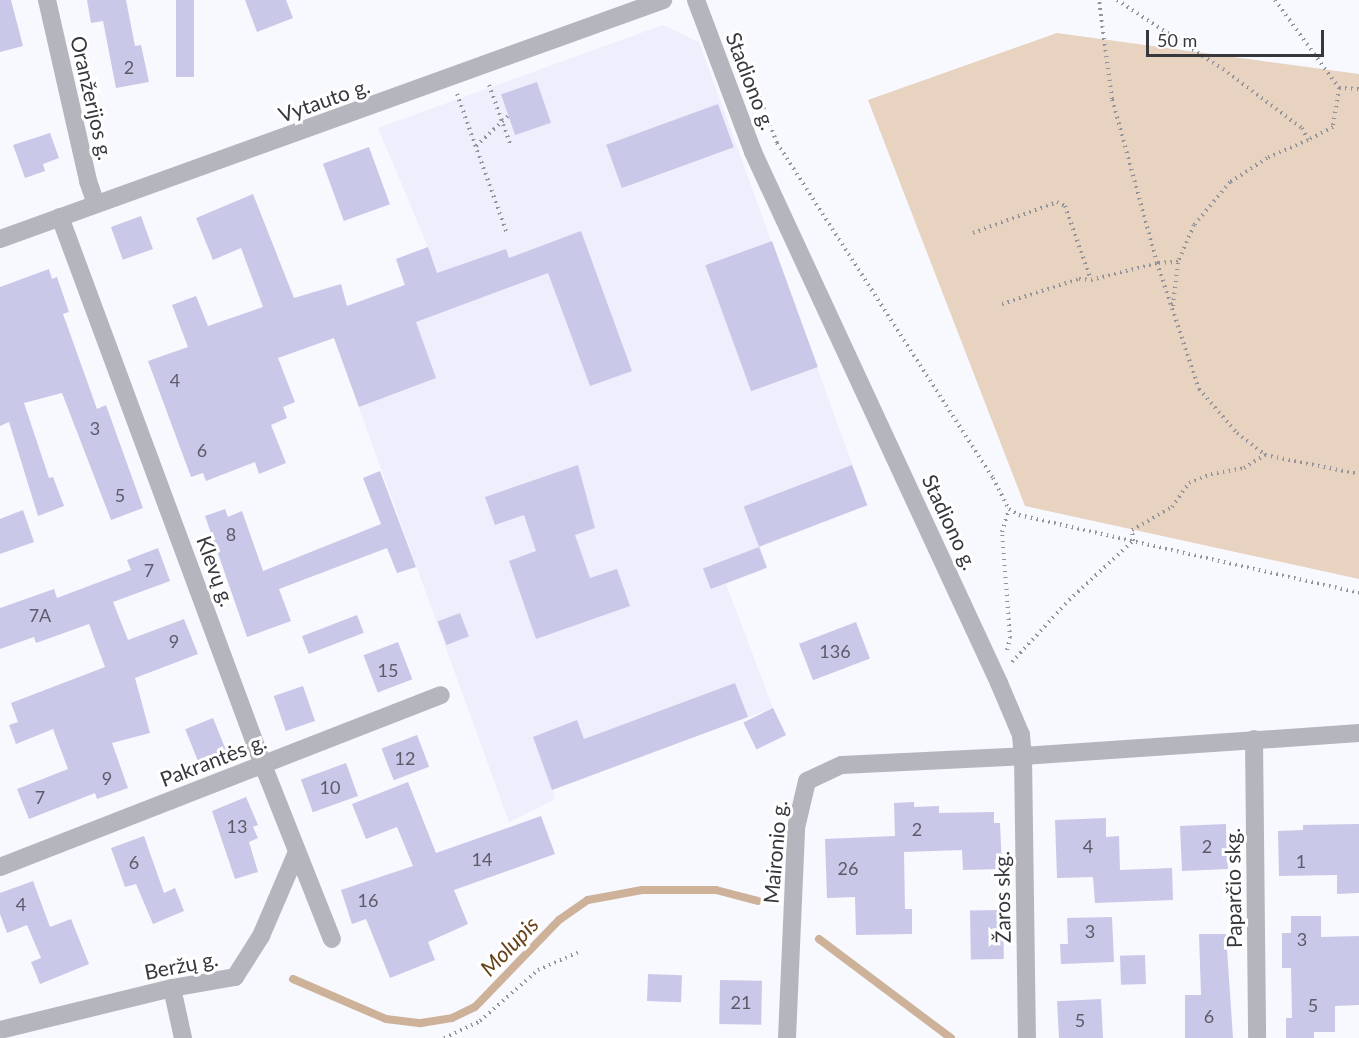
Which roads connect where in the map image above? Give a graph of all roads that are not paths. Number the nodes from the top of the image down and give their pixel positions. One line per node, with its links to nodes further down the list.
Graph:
1 (47, 0): 5 (street, Oranžerijos g.)
2 (663, 0): 4 (street, Vytauto g.)
3 (696, 0): 11 (street, Stadiono g.)
4 (626, 6): 5 (street, Vytauto g.)
5 (96, 204): 6 (street, Vytauto g.)
6 (60, 217): 7 (street, Vytauto g.); 12 (street, Klevų g.)
7 (0, 239)
8 (441, 695): 12 (street, Pakrantės g.)
9 (1359, 733): 10 (street)
10 (1254, 739): 11 (street); 21 (street, Paparčio skg.)
11 (1023, 756): 19 (street, Maironio g.); 20 (street, Žaros skg.)
12 (263, 765): 13 (street, Klevų g.); 14 (street, Pakrantės g.)
13 (297, 852): 15 (street, Klevų g.); 16 (street, Beržų g.)
14 (0, 867)
15 (332, 939)
16 (172, 988): 17 (street, Beržų g.); 18 (street)
17 (9, 1032)
18 (183, 1038)
19 (787, 1038)
20 (1027, 1038)
21 (1257, 1038)

